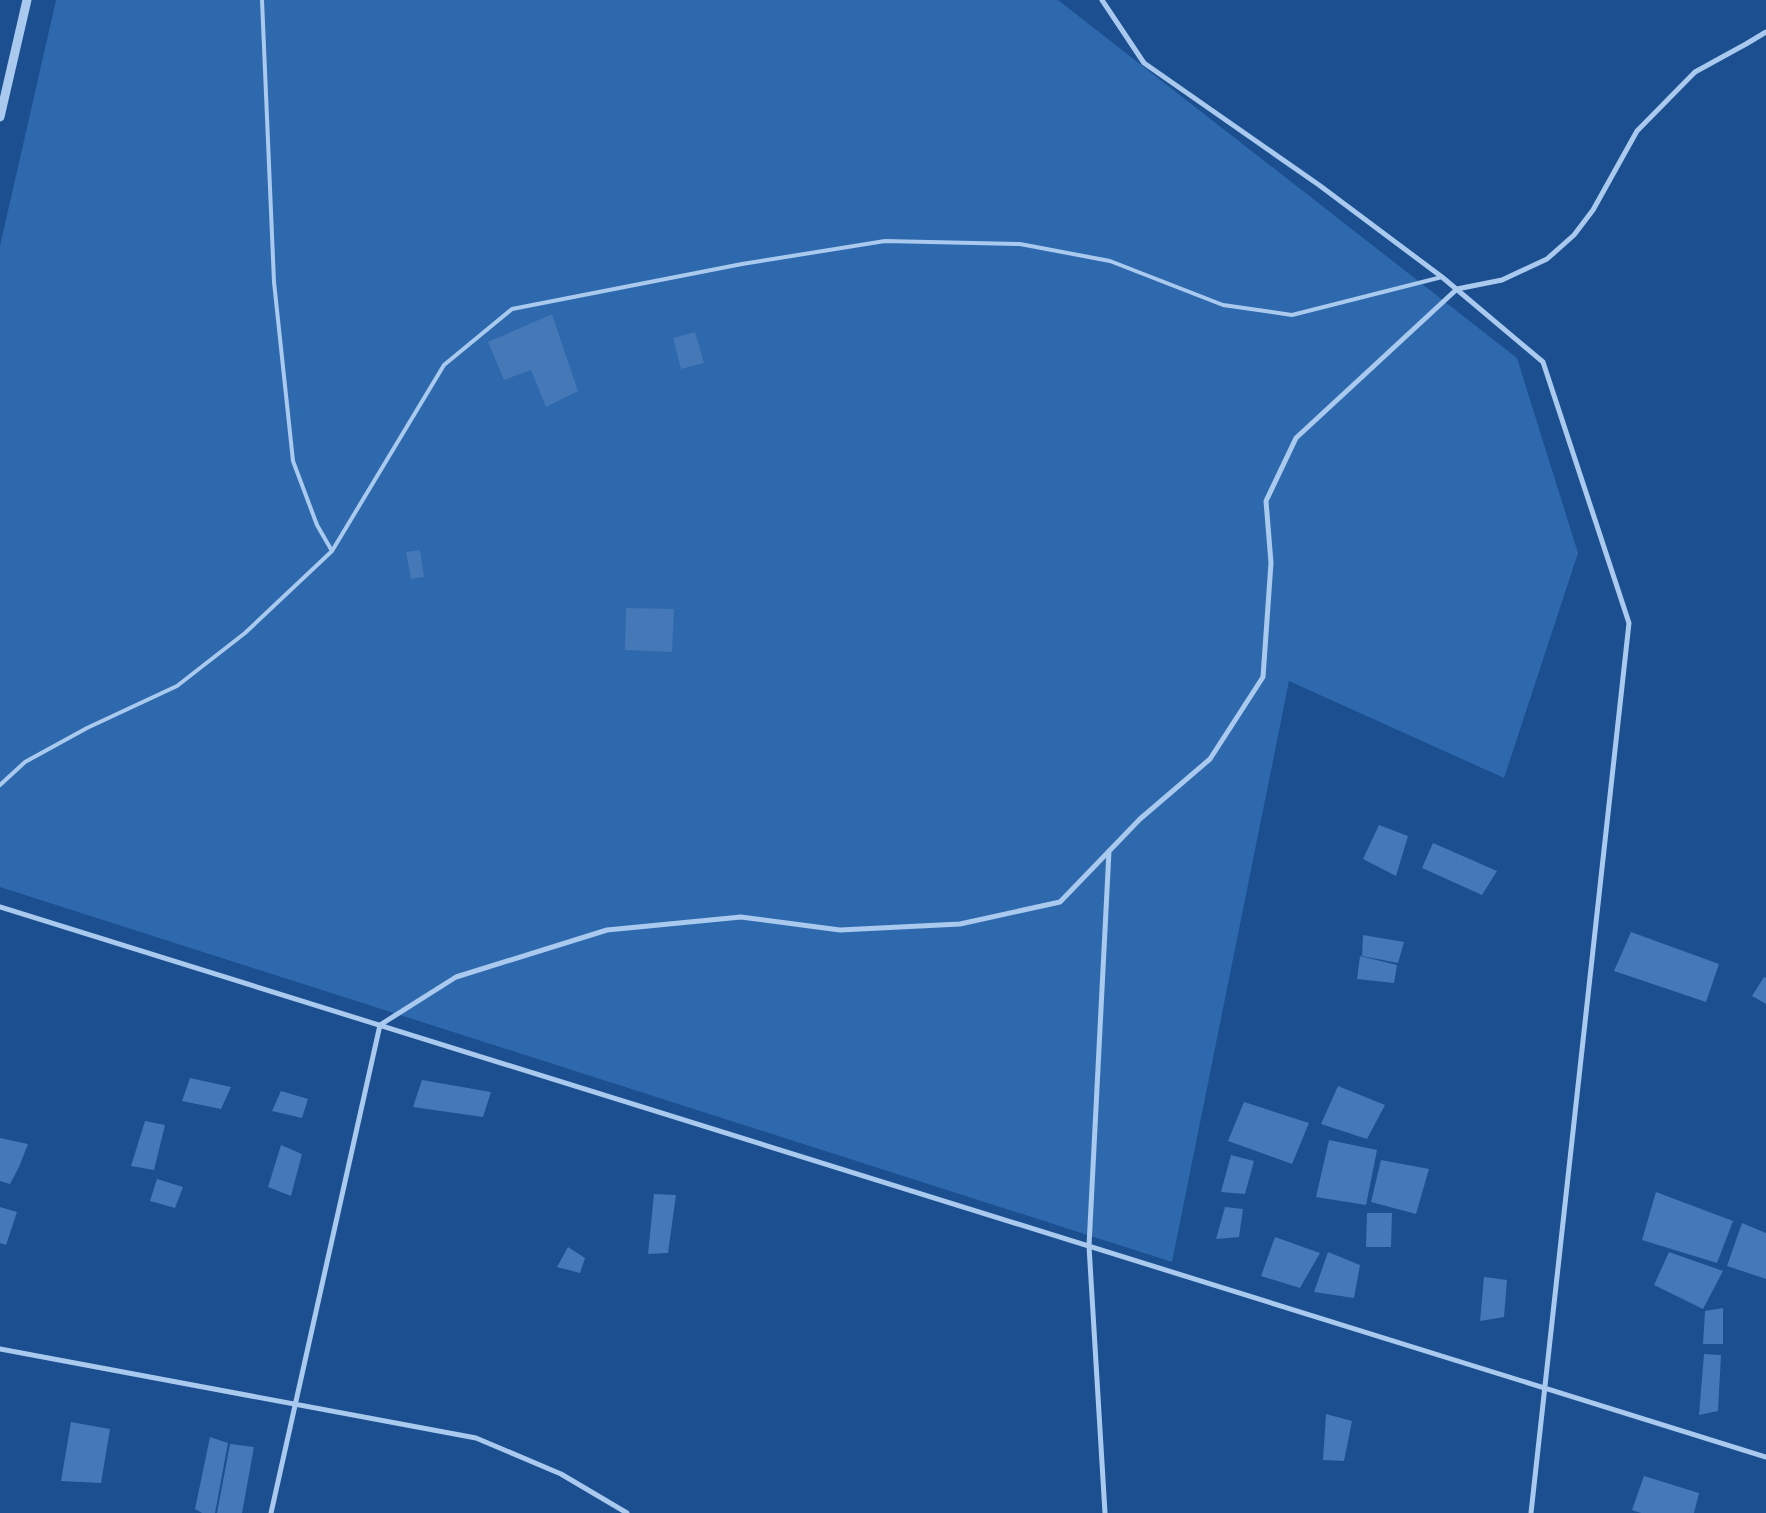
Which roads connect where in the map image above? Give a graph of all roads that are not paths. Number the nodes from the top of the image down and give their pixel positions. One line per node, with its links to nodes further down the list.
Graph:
1 (27, 0): 5 (street)
2 (262, 0): 8 (lane)
3 (1102, 0): 6 (street)
4 (1766, 32): 7 (street)
5 (0, 117)
6 (1442, 277): 7 (street); 8 (lane)
7 (1457, 289): 10 (street); 15 (street)
8 (332, 551): 9 (lane)
9 (0, 785)
10 (1109, 851): 12 (street); 13 (street)
11 (0, 907): 12 (street)
12 (380, 1025): 13 (street); 16 (street)
13 (1089, 1246): 15 (street); 20 (street)
14 (0, 1349): 16 (street)
15 (1545, 1388): 17 (street); 21 (street)
16 (295, 1404): 18 (street); 19 (street)
17 (1766, 1457)
18 (271, 1513)
19 (627, 1513)
20 (1105, 1513)
21 (1531, 1513)

